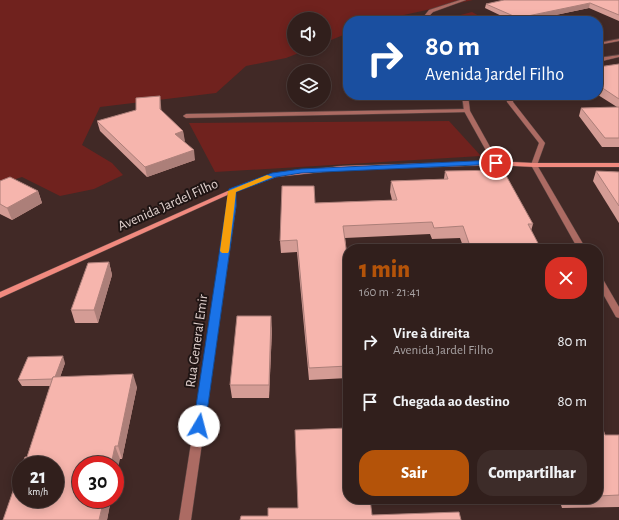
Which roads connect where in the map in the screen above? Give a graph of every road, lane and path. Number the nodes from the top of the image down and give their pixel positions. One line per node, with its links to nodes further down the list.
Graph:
1 (464, 0): 2 (street)
2 (426, 16)
3 (619, 40): 4 (street)
4 (603, 43)
5 (619, 56): 6 (street)
6 (603, 59)
7 (466, 100): 9 (street)
8 (510, 100): 12 (street)
9 (467, 111): 10 (street); 11 (street)
10 (186, 116)
11 (496, 163): 12 (main road, Avenida Jardel Filho); 14 (main road, Avenida Jardel Filho)
12 (534, 165): 13 (main road, Avenida Jardel Filho); 15 (street)
13 (619, 165)
14 (232, 191): 17 (main road, Avenida Jardel Filho); 19 (street, Rua General Emir)
15 (579, 244)
16 (603, 287): 18 (street)
17 (0, 295)
18 (619, 315)
19 (185, 520)

